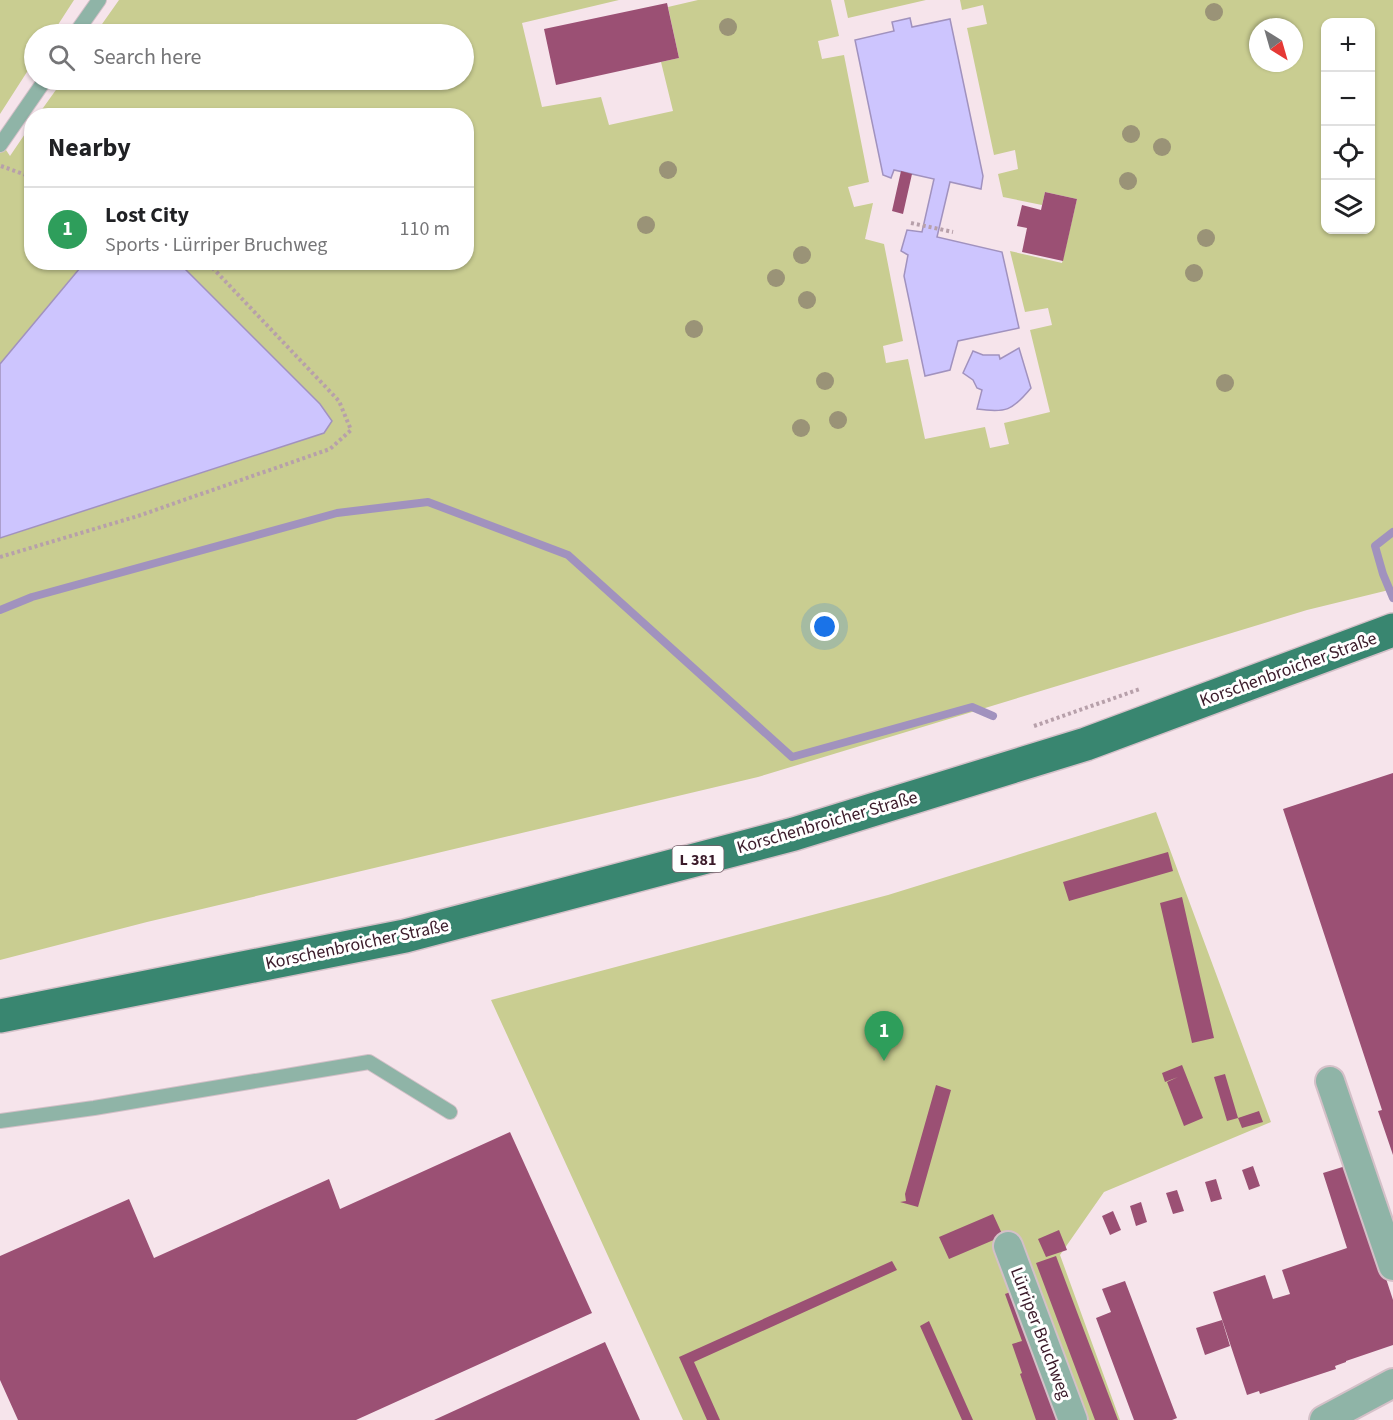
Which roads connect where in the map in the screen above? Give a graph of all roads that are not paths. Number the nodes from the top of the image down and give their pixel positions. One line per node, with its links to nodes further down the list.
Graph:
1 (99, 0): 2 (lane)
2 (82, 24)
3 (38, 90): 4 (lane)
4 (26, 108)
5 (24, 110): 6 (lane)
6 (0, 145)
7 (1385, 633): 8 (main road, Korschenbroicher Straße / L 381)
8 (0, 1016)
9 (1330, 1081): 13 (street)
10 (450, 1112): 11 (lane)
11 (0, 1121)
12 (1008, 1246): 15 (street, Lürriper Bruchweg)
13 (1393, 1266)
14 (1393, 1383): 16 (street)
15 (1074, 1420)
16 (1324, 1420)

